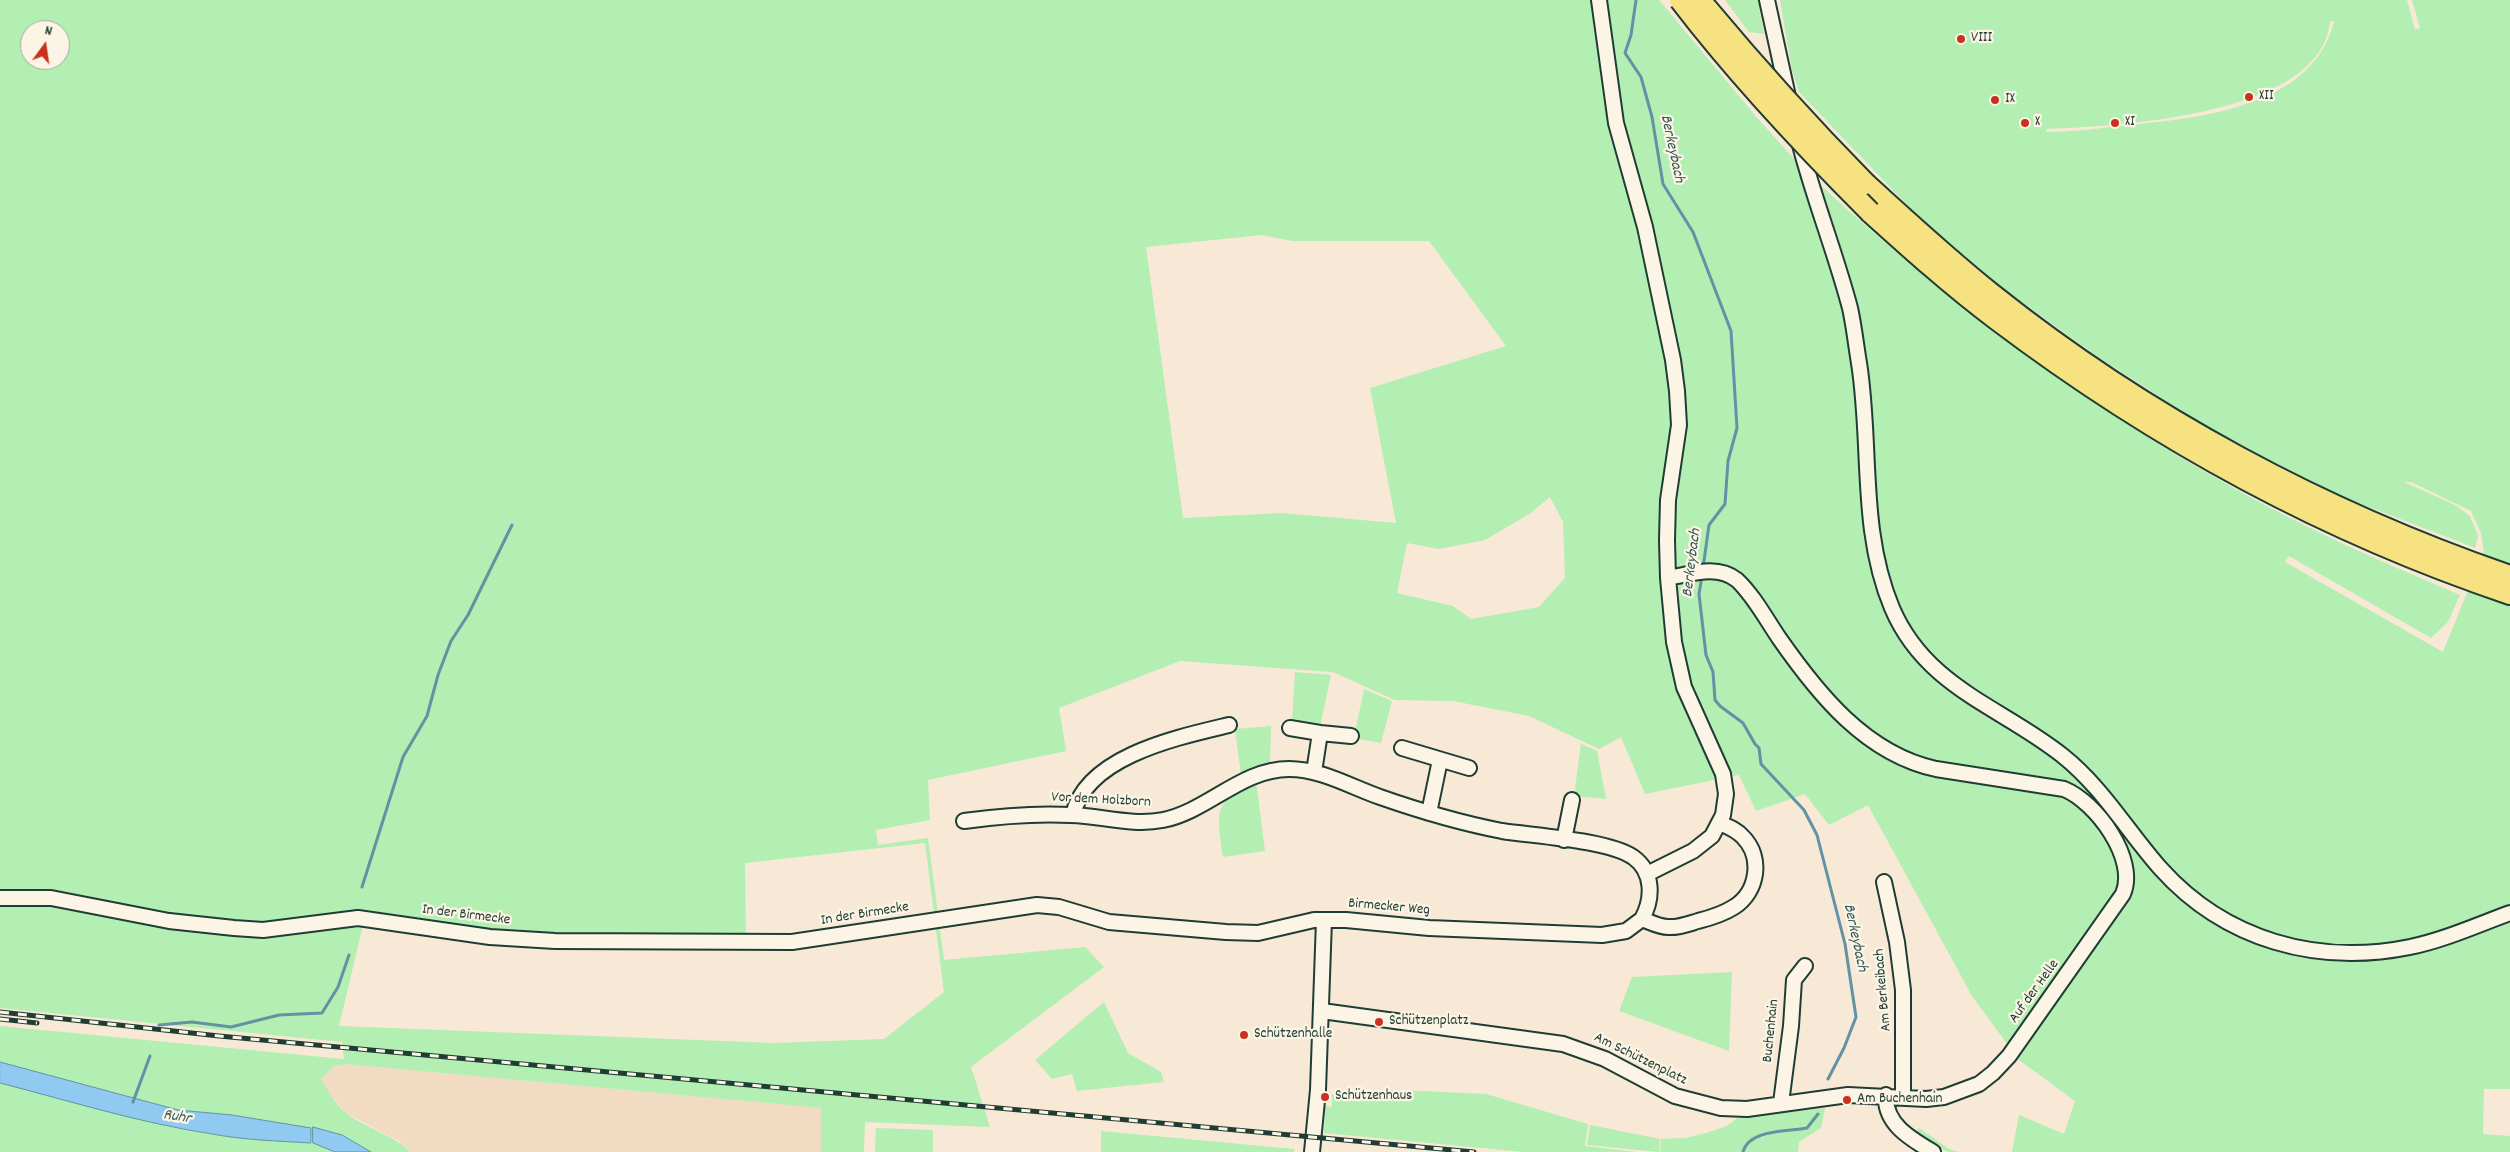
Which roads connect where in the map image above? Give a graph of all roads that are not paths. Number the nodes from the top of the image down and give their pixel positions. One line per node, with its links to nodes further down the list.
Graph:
1 (1599, 0): 7 (street)
2 (1680, 0): 5 (highway, bridge)
3 (1700, 0): 5 (highway, bridge)
4 (1767, 0): 22 (street)
5 (2427, 555): 6 (highway); 8 (highway)
6 (2510, 576)
7 (1668, 578): 21 (street); 24 (street)
8 (2510, 594)
9 (1229, 725): 19 (street)
10 (1290, 728): 11 (street)
11 (1320, 733): 12 (street); 16 (street)
12 (1351, 736)
13 (1402, 748): 14 (street)
14 (1440, 760): 15 (street); 18 (street)
15 (1469, 768)
16 (1314, 772): 18 (street, Vor dem Holzborn); 19 (street, Vor dem Holzborn)
17 (1572, 800): 23 (street)
18 (1428, 813): 23 (street, Vor dem Holzborn)
19 (1073, 815): 20 (street, Vor dem Holzborn)
20 (964, 821)
21 (1720, 823): 25 (street); 29 (street)
22 (2132, 833): 24 (street); 28 (street)
23 (1564, 840): 25 (street, Vor dem Holzborn)
24 (2116, 841): 35 (street, Auf der Helle)
25 (1647, 874): 29 (street)
26 (1884, 882): 35 (street, Am Berkeibach)
27 (0, 898): 31 (street, In der Birmecke)
28 (2510, 913)
29 (1642, 919): 30 (street, Birmecker Weg)
30 (1324, 920): 31 (street, Birmecker Weg); 33 (street)
31 (930, 922)
32 (1805, 966): 36 (street, Buchenhain)
33 (1322, 1011): 36 (street, Am Schützenplatz); 37 (street)
34 (1886, 1095): 35 (street, Auf der Helle); 36 (street, Am Schützenplatz); 38 (street)
35 (1903, 1096)
36 (1781, 1103)
37 (1313, 1148)
38 (1933, 1152)

